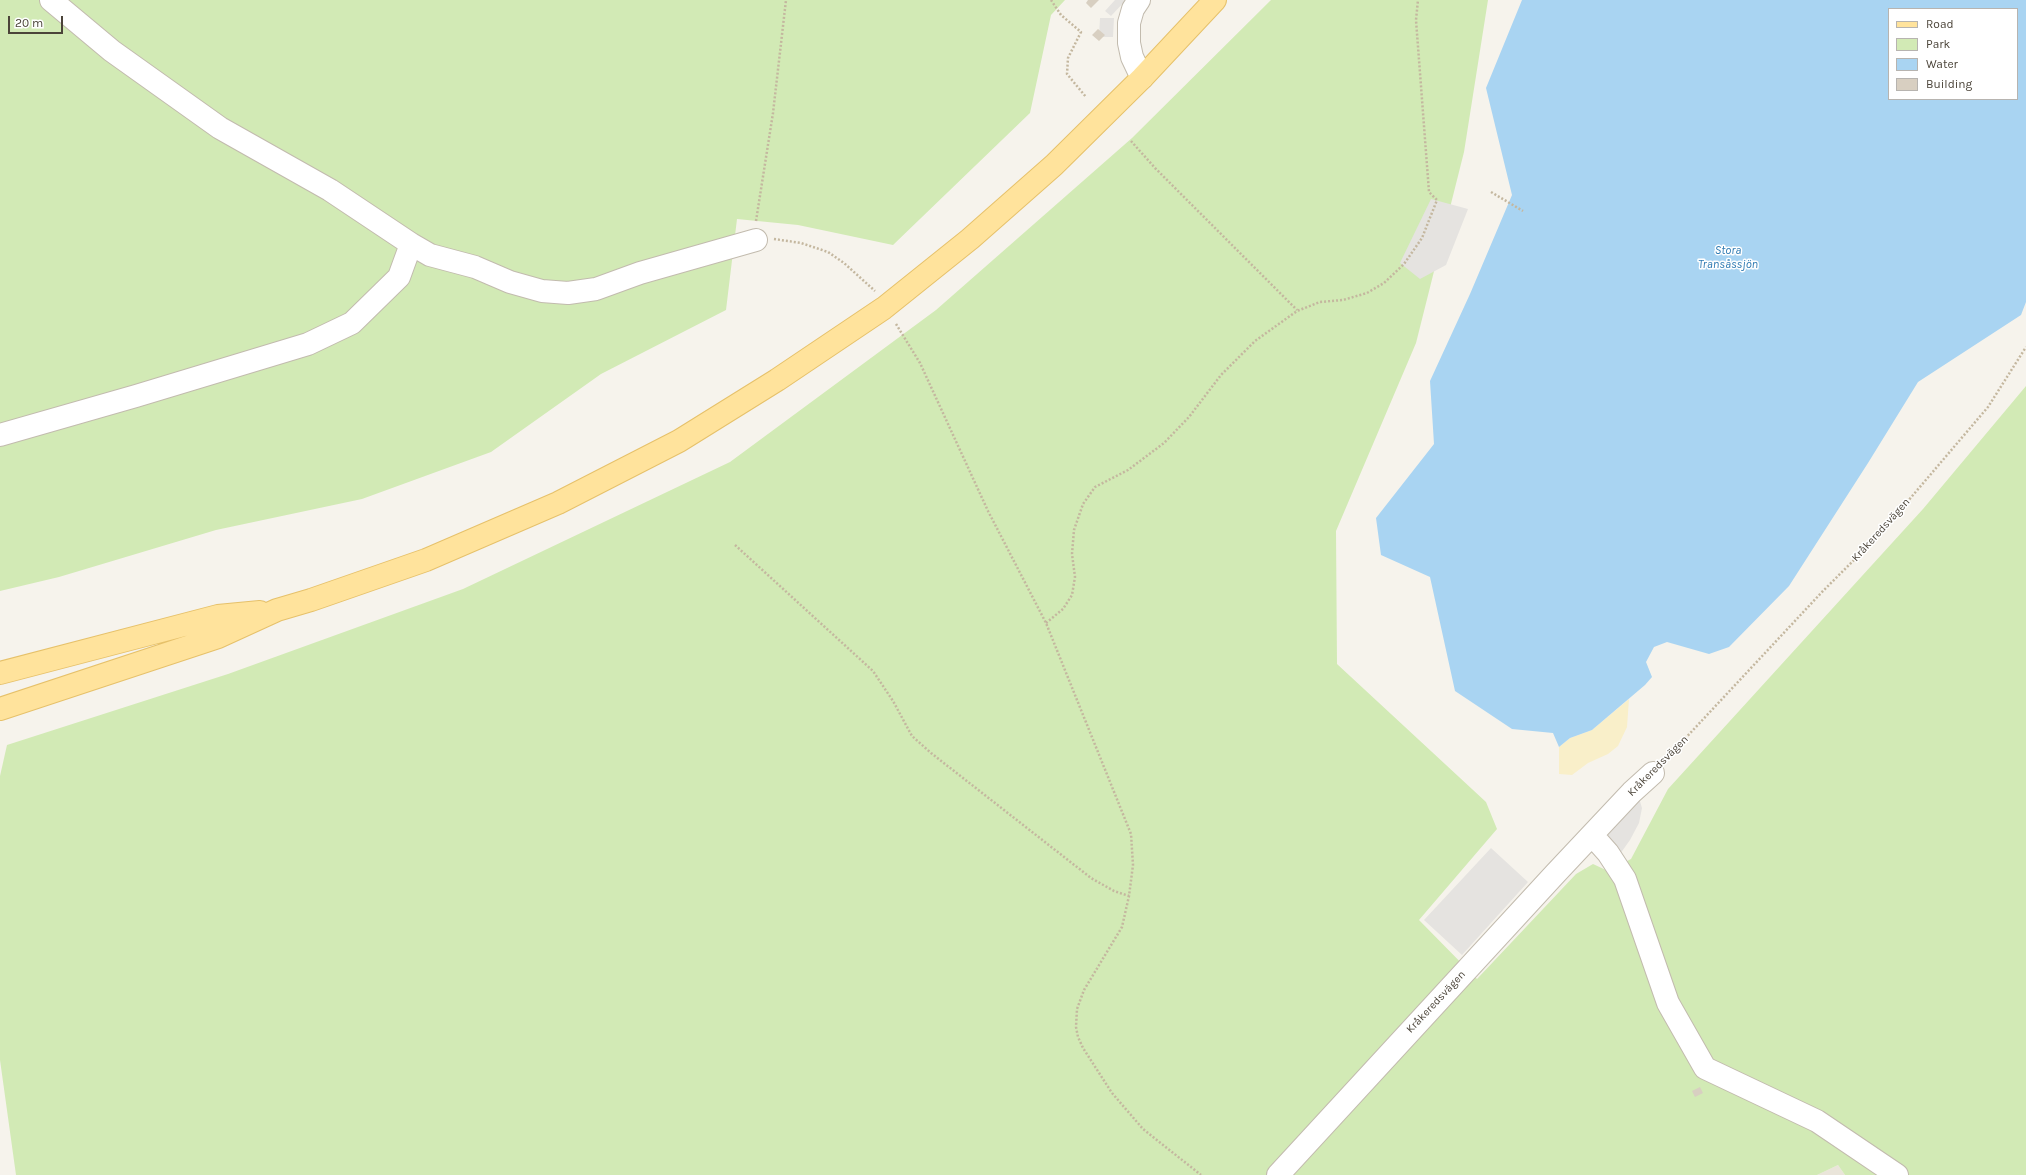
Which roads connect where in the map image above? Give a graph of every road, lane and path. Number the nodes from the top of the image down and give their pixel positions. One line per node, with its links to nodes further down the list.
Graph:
1 (51, 0): 14 (street)
2 (786, 0): 13 (path)
3 (1051, 0): 8 (path)
4 (1139, 0): 7 (street)
5 (1216, 0): 7 (main road)
6 (1418, 0): 16 (path)
7 (1142, 78): 15 (main road)
8 (1086, 97)
9 (1131, 141): 16 (path)
10 (1491, 192): 11 (path)
11 (1522, 211)
12 (782, 239): 15 (path)
13 (756, 240): 14 (street)
14 (411, 244): 18 (street)
15 (884, 308): 20 (main road); 21 (path)
16 (1297, 310): 21 (path)
17 (2026, 347): 26 (path, Kråkeredsvägen)
18 (0, 435)
19 (735, 545): 28 (path)
20 (277, 610): 22 (main road); 23 (main road)
21 (1046, 623): 28 (path)
22 (0, 673)
23 (38, 697): 24 (main road); 25 (main road)
24 (0, 709)
25 (0, 719)
26 (1653, 773): 27 (street, Kråkeredsvägen)
27 (1592, 835): 30 (street, Kråkeredsvägen); 31 (street)
28 (1129, 896): 29 (path)
29 (1201, 1175)
30 (1278, 1175)
31 (1896, 1175)

